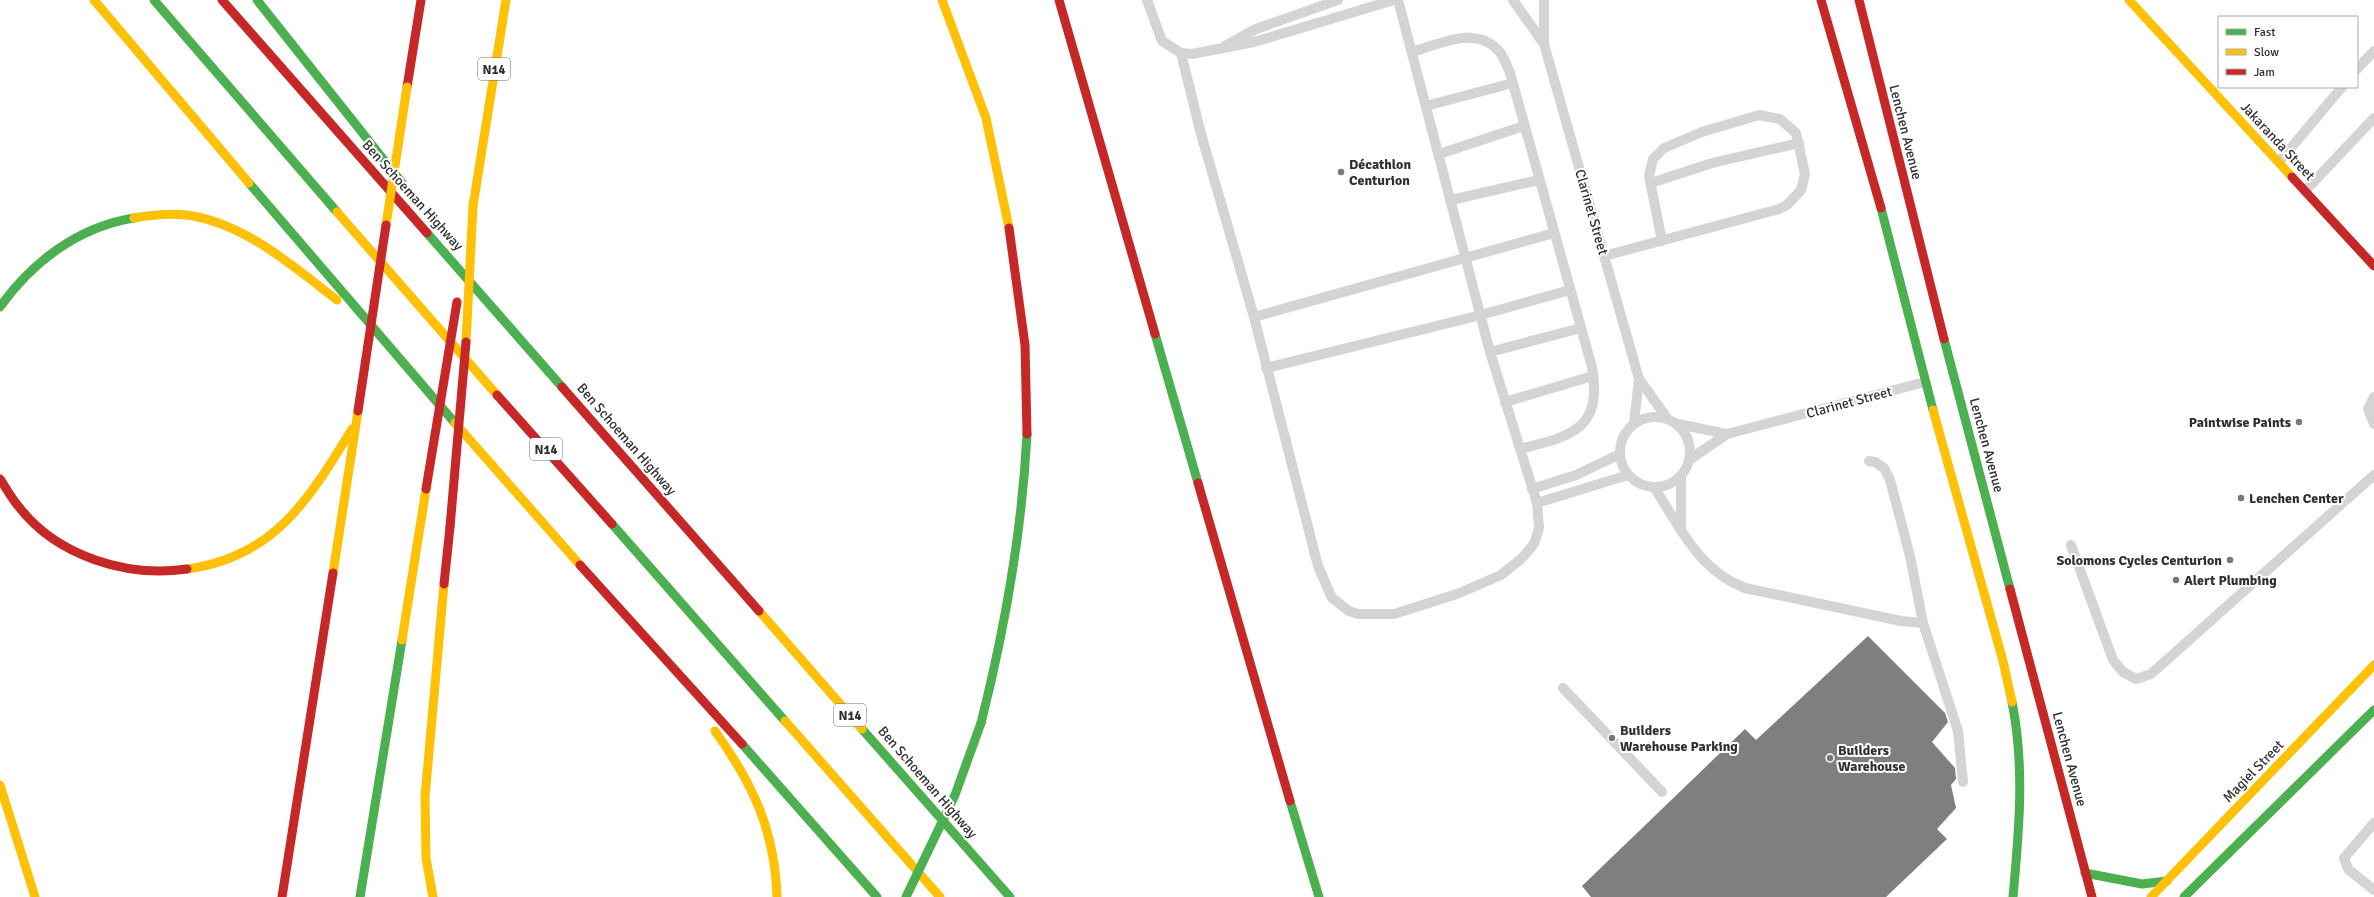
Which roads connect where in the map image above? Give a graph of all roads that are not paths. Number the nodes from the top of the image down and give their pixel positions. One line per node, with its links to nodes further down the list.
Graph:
1 (94, 0): 49 (main road)
2 (154, 0): 96 (main road, N14)
3 (222, 0): 48 (main road, Ben Schoeman Highway / N14)
4 (257, 0): 35 (main road)
5 (506, 0): 37 (main road, N14)
6 (942, 0): 95 (main road, bridge)
7 (1059, 0): 98 (main road)
8 (1146, 0): 22 (lane)
9 (1338, 0): 19 (lane)
10 (1394, 0): 19 (lane)
11 (1398, 0): 21 (lane)
12 (1514, 0): 18 (lane, Clarinet Street)
13 (1544, 0): 18 (lane, Clarinet Street)
14 (1820, 0): 55 (main road)
15 (1859, 0): 86 (main road, Lenchen Avenue)
16 (2129, 0): 31 (main road, Jakaranda Street)
17 (420, 3): 58 (main road, bridge)
18 (1544, 44): 42 (lane, Clarinet Street)
19 (1216, 51): 22 (lane)
20 (2374, 51): 23 (lane)
21 (1412, 52): 24 (lane); 26 (lane)
22 (1181, 53): 47 (lane)
23 (2358, 68)
24 (1513, 83): 26 (lane); 28 (lane)
25 (2341, 88): 31 (lane)
26 (1426, 106): 30 (lane)
27 (2374, 118): 34 (lane)
28 (1524, 126): 30 (lane); 32 (lane)
29 (1799, 143): 33 (lane); 33 (lane); 40 (lane)
30 (1439, 154): 36 (lane)
31 (2279, 162): 34 (main road, Jakaranda Street)
32 (1539, 180): 36 (lane); 38 (lane)
33 (1651, 183): 40 (lane)
34 (2306, 191): 43 (main road, Jakaranda Street)
35 (411, 194)
36 (1451, 200): 41 (lane)
37 (473, 206): 91 (main road, N14, bridge); 92 (main road, bridge)
38 (1554, 233): 41 (lane); 44 (lane)
39 (444, 238): 48 (main road)
40 (1662, 241): 42 (lane)
41 (1466, 256): 46 (lane); 47 (lane)
42 (1604, 256): 54 (lane, Clarinet Street)
43 (2374, 266)
44 (1570, 290): 46 (lane); 50 (lane)
45 (0, 307): 49 (main road)
46 (1481, 315): 51 (lane); 52 (lane)
47 (1254, 317): 52 (lane)
48 (505, 320): 97 (main road, Ben Schoeman Highway / N14)
49 (367, 322): 78 (main road)
50 (1581, 328): 51 (lane); 53 (lane)
51 (1490, 352): 57 (lane)
52 (1266, 368): 74 (lane)
53 (1593, 376): 57 (lane); 64 (lane)
54 (1639, 379): 59 (lane, Clarinet Street); 60 (lane, Clarinet Street)
55 (1925, 382): 63 (lane, Clarinet Street); 99 (main road)
56 (2374, 397): 62 (lane)
57 (1506, 402): 64 (lane)
58 (358, 416): 71 (main road); 90 (main road)
59 (1668, 418): 60 (lane, Clarinet Street); 61 (lane, Clarinet Street)
60 (1634, 423): 65 (lane, Clarinet Street)
61 (1678, 424): 63 (lane, Clarinet Street); 66 (lane, Clarinet Street)
62 (2374, 424)
63 (1727, 434): 66 (lane, Clarinet Street)
64 (1520, 449): 73 (lane)
65 (1620, 454): 69 (lane); 73 (lane)
66 (1689, 460): 70 (lane, Clarinet Street)
67 (1869, 461): 77 (lane)
68 (2374, 475): 76 (lane)
69 (1628, 476): 72 (lane); 74 (lane)
70 (1681, 476): 72 (lane); 75 (lane)
71 (0, 479)
72 (1654, 487): 75 (lane)
73 (1532, 488): 74 (lane)
74 (1537, 504)
75 (1680, 528): 77 (lane)
76 (2071, 544)
77 (1923, 623): 82 (lane)
78 (631, 624): 93 (main road); 94 (main road)
79 (2374, 665): 87 (main road, Magiel Street)
80 (1564, 688): 84 (lane)
81 (2374, 710): 102 (main road)
82 (1964, 782)
83 (0, 785): 89 (main road)
84 (1662, 792)
85 (2374, 823): 88 (lane)
86 (2086, 873): 87 (main road); 100 (main road, Lenchen Avenue)
87 (2167, 881): 101 (main road, Magiel Street)
88 (2374, 890)
89 (35, 897)
90 (282, 897)
91 (360, 897)
92 (433, 897)
93 (777, 897)
94 (878, 897)
95 (906, 897)
96 (940, 897)
97 (1010, 897)
98 (1320, 897)
99 (2012, 897)
100 (2092, 897)
101 (2151, 897)
102 (2184, 897)

